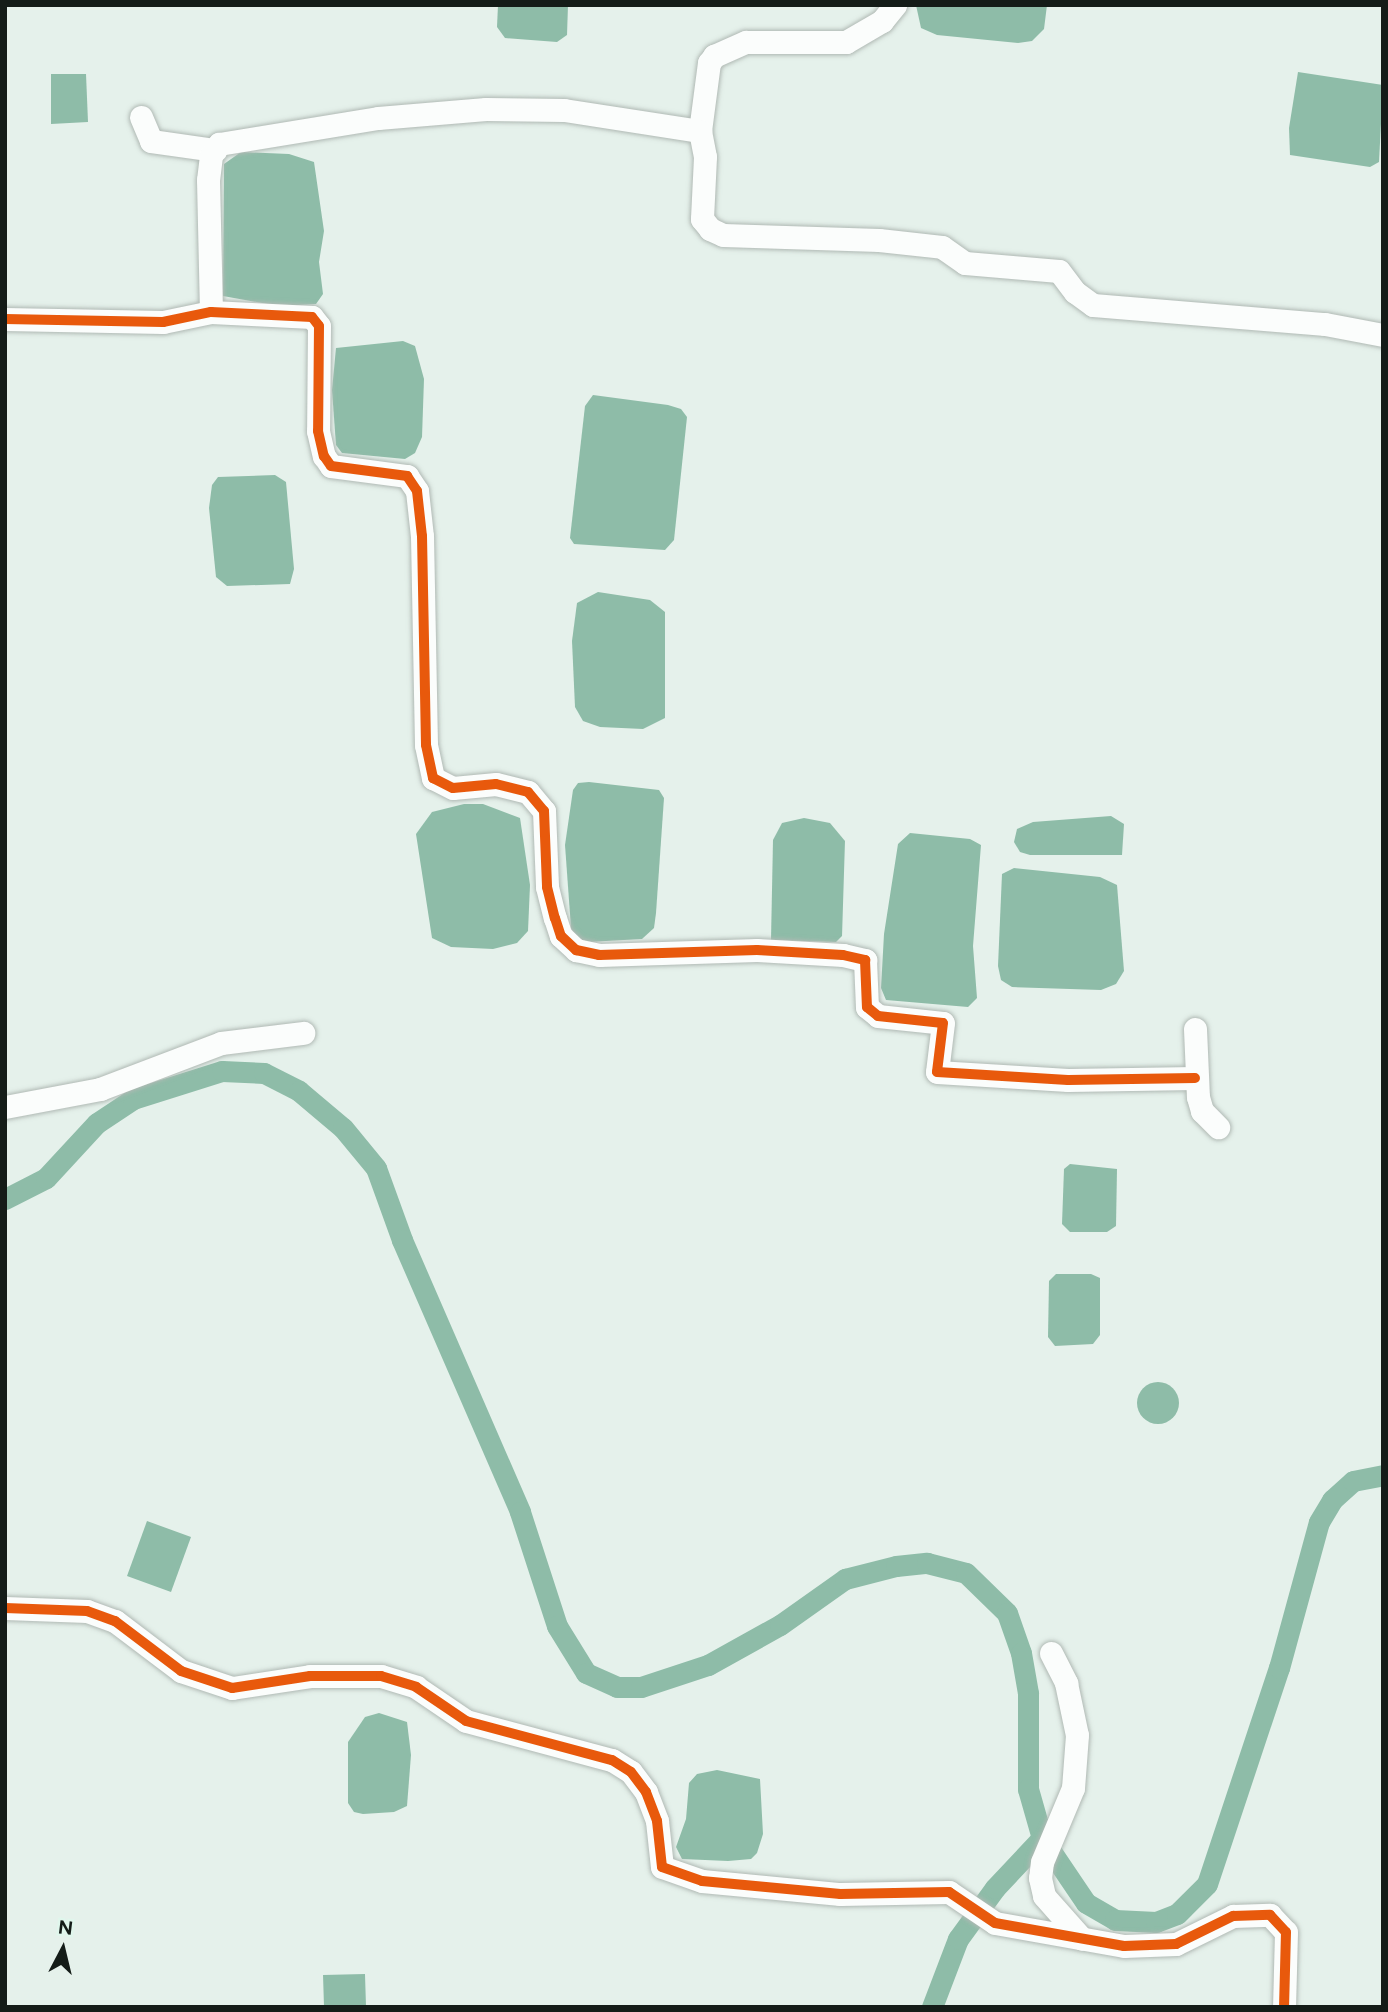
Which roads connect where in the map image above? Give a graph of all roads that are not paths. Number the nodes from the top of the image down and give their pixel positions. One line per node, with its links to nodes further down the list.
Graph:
1 (895, 5): 3 (street)
2 (141, 117): 4 (street)
3 (700, 131): 4 (street); 7 (street)
4 (215, 150): 5 (street)
5 (211, 312): 6 (street); 10 (street)
6 (5, 319)
7 (1383, 335)
8 (1195, 1029): 10 (street)
9 (303, 1034): 11 (street)
10 (1195, 1078): 12 (street)
11 (5, 1107)
12 (1218, 1127)
13 (5, 1608): 15 (street)
14 (1051, 1653): 15 (street)
15 (1082, 1939): 16 (street)
16 (1284, 2007)

